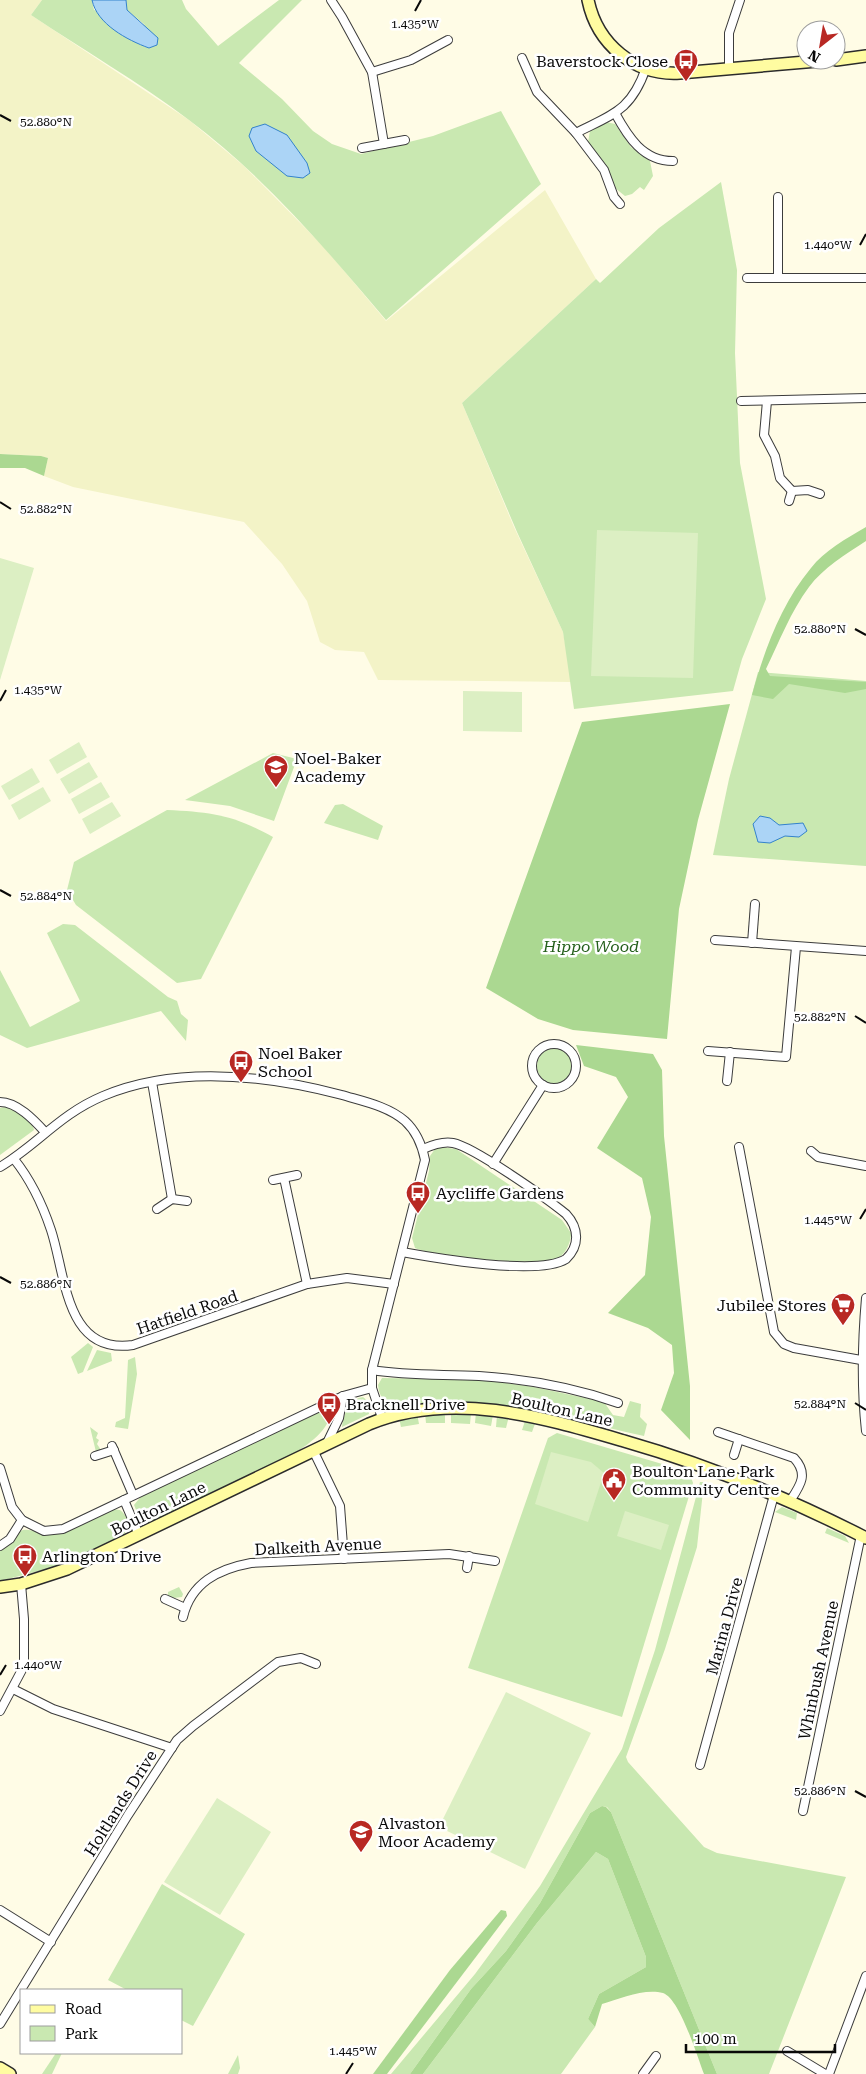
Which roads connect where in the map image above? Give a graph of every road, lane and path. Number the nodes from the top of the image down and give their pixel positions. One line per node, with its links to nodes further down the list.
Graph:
1 (330, 0): 11 (street)
2 (588, 0): 9 (street)
3 (740, 0): 10 (street)
4 (448, 40): 11 (street)
5 (866, 56): 7 (street)
6 (522, 58): 13 (street)
7 (846, 59)
8 (796, 63): 10 (street)
9 (646, 68): 10 (street); 12 (street)
10 (729, 68)
11 (372, 72): 15 (street)
12 (614, 113): 13 (street); 17 (street)
13 (576, 134): 19 (street)
14 (406, 140): 15 (street)
15 (384, 144): 16 (street)
16 (362, 148)
17 (673, 161)
18 (778, 197): 20 (street)
19 (620, 204)
20 (778, 277): 21 (street); 22 (street)
21 (747, 278)
22 (866, 278)
23 (866, 398): 25 (street)
24 (741, 401): 25 (street)
25 (767, 401): 26 (street)
26 (792, 491): 27 (street); 28 (street)
27 (820, 494)
28 (789, 501)
29 (755, 904): 31 (street)
30 (716, 940): 31 (street)
31 (752, 943): 32 (street)
32 (796, 946): 33 (street); 35 (street)
33 (866, 951)
34 (708, 1051): 35 (street)
35 (730, 1052): 36 (street)
36 (727, 1081)
37 (152, 1082): 40 (street); 42 (street); 51 (street)
38 (543, 1085): 38 (street); 45 (street)
39 (0, 1102): 40 (street)
40 (45, 1132): 44 (street)
41 (739, 1148): 58 (street)
42 (423, 1149): 45 (street); 54 (street)
43 (811, 1151): 46 (street)
44 (14, 1159): 47 (street); 55 (street, Hatfield Road)
45 (493, 1164): 54 (street)
46 (866, 1166)
47 (0, 1167)
48 (296, 1175): 49 (street)
49 (284, 1178): 50 (street); 55 (street)
50 (273, 1180)
51 (172, 1199): 52 (street); 53 (street)
52 (188, 1201)
53 (158, 1209)
54 (402, 1252): 56 (street)
55 (307, 1284): 56 (street, Hatfield Road)
56 (394, 1284): 59 (street)
57 (866, 1298): 58 (street)
58 (861, 1360): 64 (street)
59 (372, 1370): 60 (street); 62 (street, Boulton Lane)
60 (372, 1388): 61 (street, Boulton Lane); 63 (street)
61 (343, 1396): 67 (street); 72 (street, Boulton Lane)
62 (618, 1403)
63 (382, 1418): 67 (street, Boulton Lane); 73 (street, Boulton Lane)
64 (866, 1431)
65 (718, 1432): 66 (street)
66 (739, 1438): 69 (street); 75 (street)
67 (326, 1445): 68 (street, Boulton Lane)
68 (313, 1450): 77 (street, Boulton Lane); 81 (street)
69 (734, 1455)
70 (95, 1456): 72 (street)
71 (0, 1468): 76 (street)
72 (133, 1495): 74 (street, Boulton Lane)
73 (774, 1495): 75 (street, Boulton Lane); 93 (street, Marina Drive)
74 (124, 1500): 76 (street, Boulton Lane); 77 (street)
75 (790, 1501): 78 (street, Boulton Lane)
76 (22, 1520): 79 (street)
77 (140, 1535): 84 (street, Boulton Lane)
78 (863, 1536): 94 (street, Whinbush Avenue)
79 (0, 1546)
80 (469, 1556): 81 (street, Dalkeith Avenue); 82 (street, Dalkeith Avenue); 83 (street)
81 (344, 1559): 87 (street, Dalkeith Avenue)
82 (495, 1562)
83 (468, 1568)
84 (20, 1584): 85 (street, Boulton Lane); 90 (street)
85 (0, 1587)
86 (165, 1599): 87 (street)
87 (185, 1608): 88 (street, Dalkeith Avenue)
88 (183, 1617)
89 (316, 1664): 92 (street, Holtlands Drive)
90 (13, 1689): 91 (street); 92 (street)
91 (0, 1711)
92 (172, 1748): 96 (street, Holtlands Drive)
93 (700, 1765)
94 (802, 1810)
95 (0, 1910): 96 (street)
96 (51, 1942): 98 (street, Holtlands Drive)
97 (866, 1976): 106 (street)
98 (22, 1989)
99 (20, 1992): 100 (street, Holtlands Drive)
100 (0, 2024)
101 (787, 2051): 106 (street)
102 (656, 2056): 105 (street)
103 (0, 2068): 104 (street)
104 (10, 2074)
105 (643, 2074)
106 (827, 2074)

